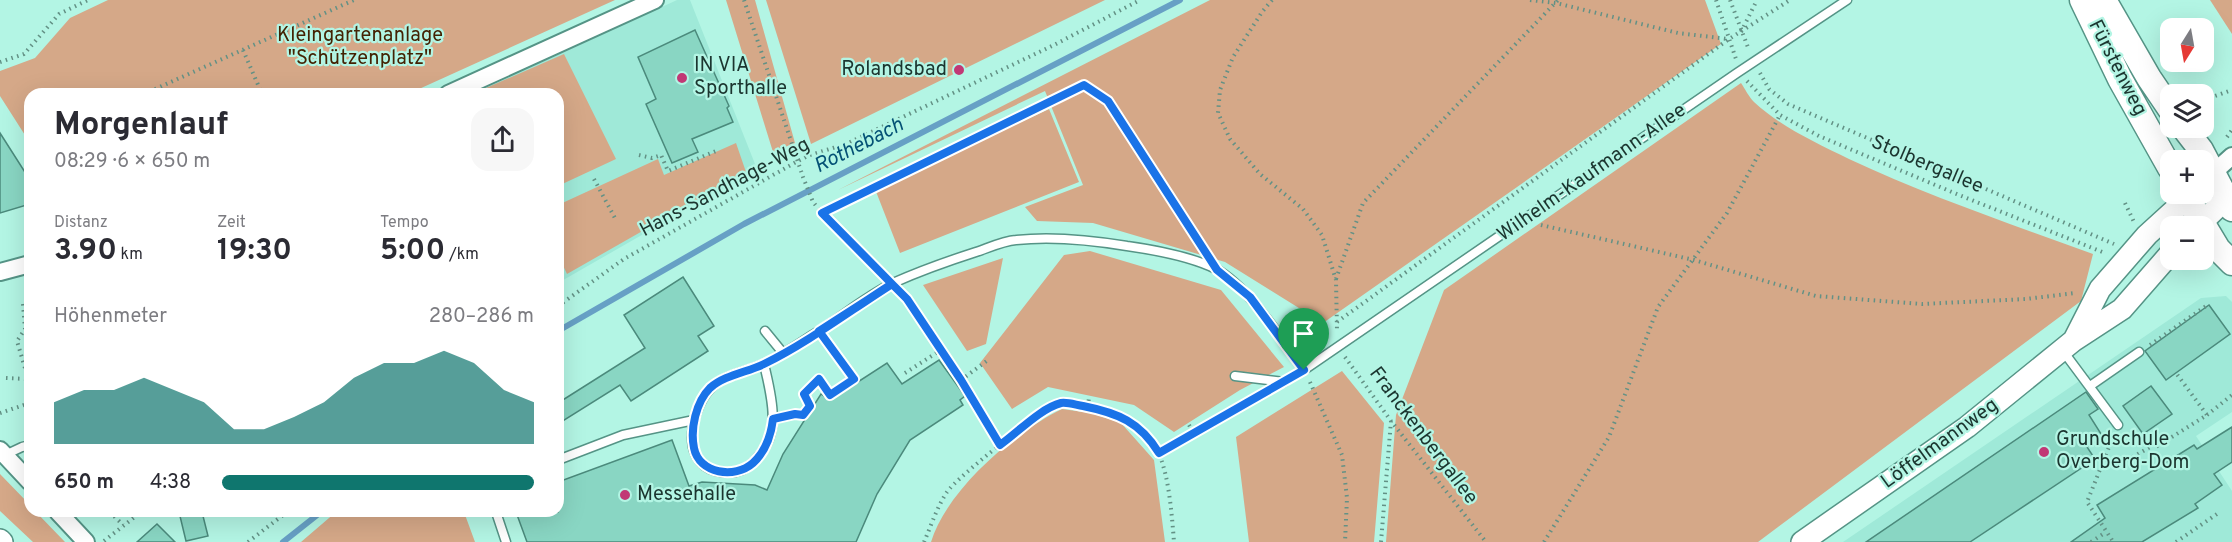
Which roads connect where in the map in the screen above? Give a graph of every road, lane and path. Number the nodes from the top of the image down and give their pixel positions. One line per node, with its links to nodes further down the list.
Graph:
1 (88, 0): 20 (path)
2 (354, 0): 18 (path)
3 (655, 0): 26 (street)
4 (744, 0): 39 (path)
5 (1140, 0): 39 (path, Hans-Sandhage-Weg)
6 (1272, 0): 60 (path)
7 (1530, 0): 15 (path)
8 (1716, 0): 17 (path)
9 (1730, 0): 16 (path)
10 (1757, 0): 16 (path)
11 (1790, 0): 16 (path)
12 (1847, 0): 49 (lane, Wilhelm-Kaufmann-Allee)
13 (2082, 0): 34 (main road, Fürstenweg)
14 (2104, 0): 28 (main road, Fürstenweg)
15 (1557, 2): 17 (path); 60 (path)
16 (1741, 32): 17 (path); 19 (path)
17 (1729, 39): 21 (path); 67 (path)
18 (243, 50): 24 (path); 25 (path)
19 (1751, 56)
20 (0, 62)
21 (1738, 66)
22 (1759, 70): 52 (path, Stolbergallee)
23 (1745, 79): 30 (path, Stolbergallee)
24 (158, 88)
25 (259, 88)
26 (461, 88)
27 (2232, 90): 29 (path)
28 (2160, 94)
29 (2214, 96)
30 (1780, 115): 53 (path, Stolbergallee); 54 (path)
31 (2232, 130): 32 (path)
32 (2227, 137)
33 (2192, 138): 35 (main road)
34 (2160, 150)
35 (2201, 150)
36 (716, 151): 37 (path)
37 (639, 155)
38 (2232, 156): 40 (street)
39 (798, 161): 46 (path); 63 (path, Hans-Sandhage-Weg)
40 (2214, 172)
41 (594, 179): 48 (path)
42 (2214, 194): 43 (main road)
43 (2230, 200): 47 (street)
44 (2125, 204): 50 (path)
45 (2179, 204): 71 (street, Löffelmannweg)
46 (822, 213): 58 (path); 61 (path)
47 (2210, 216)
48 (616, 220)
49 (1522, 221): 54 (path); 72 (lane, Wilhelm-Kaufmann-Allee)
50 (2138, 228)
51 (2214, 243): 55 (main road)
52 (2117, 245)
53 (2111, 255)
54 (1694, 260): 62 (path); 125 (path)
55 (2232, 263)
56 (2160, 265): 71 (street, Löffelmannweg)
57 (24, 266): 59 (street)
58 (1217, 270): 61 (lane); 79 (lane)
59 (0, 272)
60 (1336, 279): 67 (path)
61 (892, 284): 70 (lane); 73 (path)
62 (2084, 291)
63 (564, 302)
64 (23, 304): 66 (path)
65 (2206, 306): 74 (path)
66 (24, 316)
67 (1337, 322): 72 (path)
68 (24, 330): 78 (path)
69 (765, 331): 75 (lane)
70 (819, 331): 75 (lane); 94 (path)
71 (2068, 346): 87 (lane); 126 (street, Löffelmannweg)
72 (1338, 347): 79 (lane, Wilhelm-Kaufmann-Allee); 96 (path, Franckenbergallee)
73 (941, 350): 80 (path); 85 (path)
74 (2139, 352): 87 (lane)
75 (783, 353): 77 (lane)
76 (988, 360): 85 (path)
77 (764, 364): 94 (lane); 95 (lane)
78 (24, 369)
79 (1304, 370): 122 (path)
80 (905, 373)
81 (2176, 373): 93 (path)
82 (1234, 376): 86 (lane)
83 (6, 378): 84 (path)
84 (24, 379)
85 (961, 380): 100 (path)
86 (1284, 382): 99 (path)
87 (2090, 386): 98 (lane)
88 (2232, 395): 93 (path)
89 (1089, 397): 91 (path)
90 (24, 405): 92 (path)
91 (1088, 407): 100 (path); 103 (path)
92 (0, 413)
93 (2207, 415): 105 (path)
94 (773, 419): 95 (lane)
95 (694, 420): 104 (lane)
96 (1391, 421): 123 (path); 124 (path, Franckenbergallee)
97 (1189, 425): 99 (path)
98 (2118, 425): 105 (path)
99 (1194, 433): 103 (path)
100 (1000, 445): 120 (path)
101 (24, 446): 102 (lane)
102 (2, 452): 106 (street)
103 (1159, 453): 121 (path)
104 (564, 458)
105 (2105, 459): 114 (path)
106 (24, 476)
107 (2217, 514): 128 (path)
108 (63, 517): 116 (street)
109 (115, 517): 113 (path)
110 (134, 517): 113 (path)
111 (280, 517): 118 (path)
112 (498, 517): 119 (lane)
113 (123, 525): 117 (path)
114 (2106, 532): 115 (path); 127 (path)
115 (2112, 540)
116 (86, 542)
117 (102, 542)
118 (248, 542)
119 (506, 542)
120 (924, 542)
121 (1174, 542)
122 (1345, 542)
123 (1381, 542)
124 (1486, 542)
125 (1544, 542)
126 (1802, 542)
127 (2091, 542)
128 (2176, 542)

